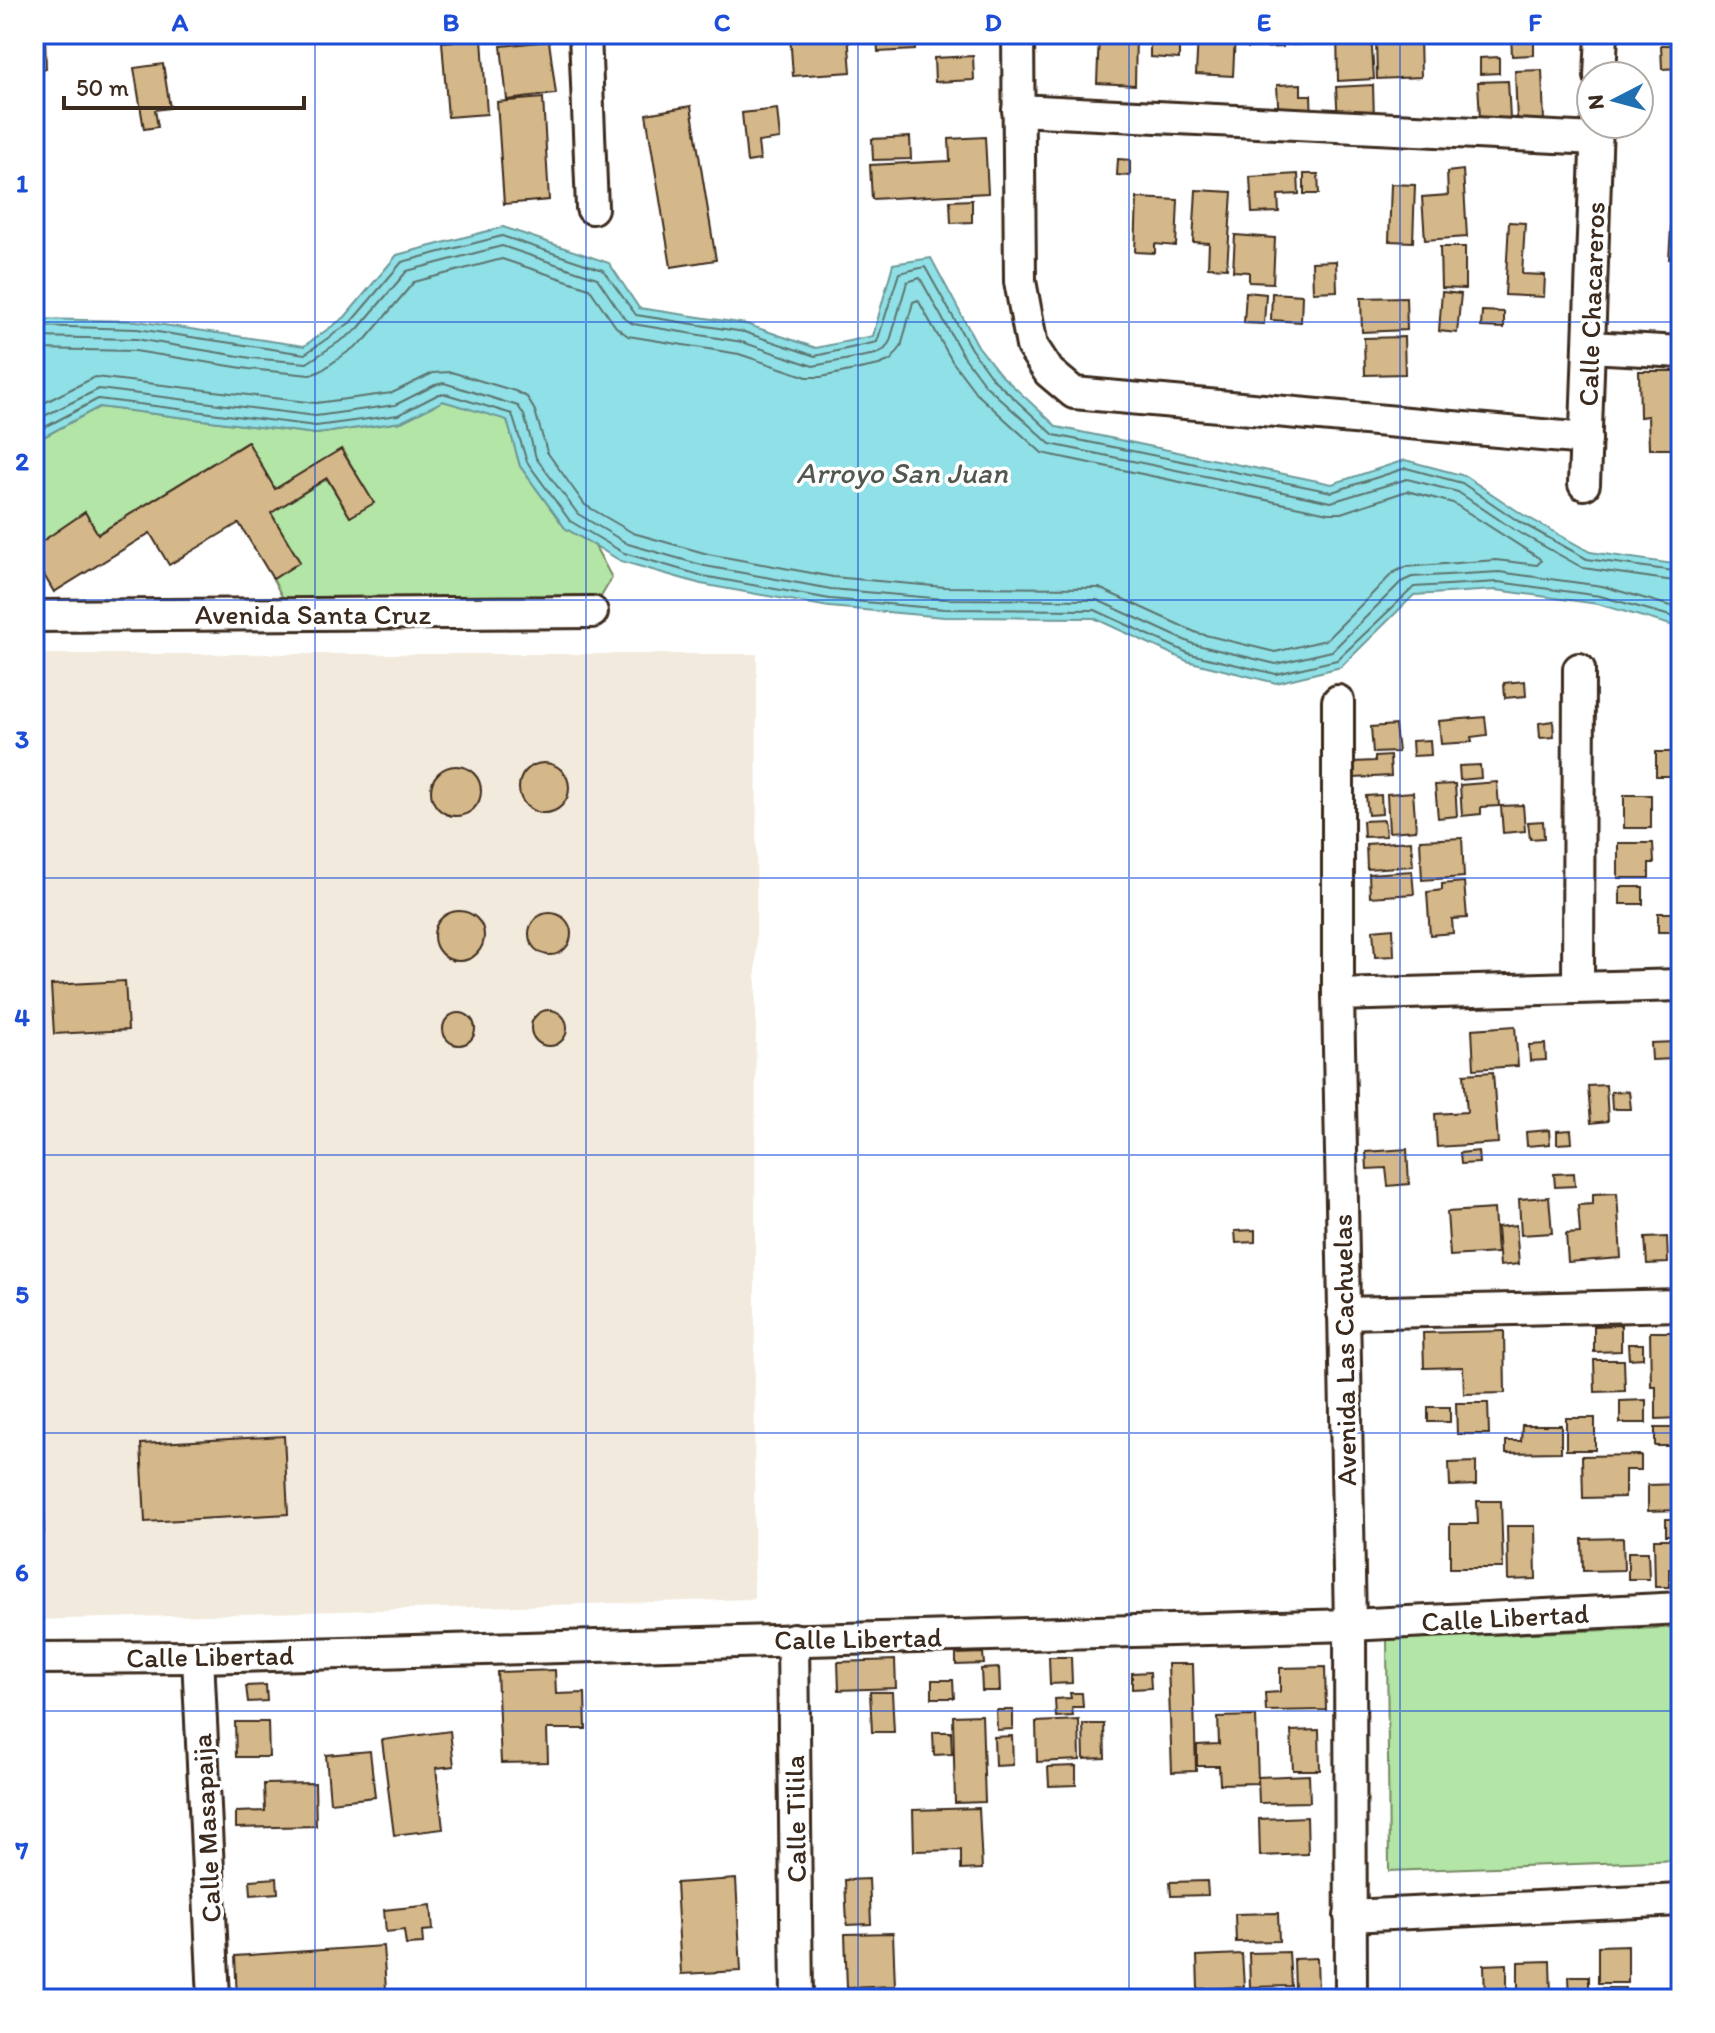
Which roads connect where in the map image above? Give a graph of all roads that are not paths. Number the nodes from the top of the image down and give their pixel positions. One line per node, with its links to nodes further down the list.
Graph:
1 (585, 34): 8 (street)
2 (1018, 34): 5 (street)
3 (1602, 34): 4 (street)
4 (1601, 60)
5 (1018, 110): 6 (street); 11 (street)
6 (1575, 131)
7 (1597, 140): 9 (street, Calle Chacareros)
8 (592, 208)
9 (1589, 347): 10 (street); 11 (street, Calle Chacareros)
10 (1681, 352)
11 (1586, 439): 12 (street, Calle Chacareros)
12 (1584, 484)
13 (592, 612): 14 (street, Avenida Santa Cruz)
14 (34, 616)
15 (1579, 669): 18 (street)
16 (1338, 701): 19 (street, Avenida Las Cachuelas)
17 (1681, 985): 18 (street)
18 (1578, 987): 19 (street)
19 (1338, 995): 21 (street, Avenida Las Cachuelas)
20 (1681, 1305): 21 (street)
21 (1343, 1313): 23 (street, Avenida Las Cachuelas)
22 (1681, 1608): 23 (street, Calle Libertad)
23 (1350, 1625): 24 (street, Calle Libertad); 28 (street, Avenida Las Cachuelas)
24 (793, 1639): 25 (street, Calle Libertad); 30 (street, Calle Tilila)
25 (198, 1657): 26 (street, Calle Libertad); 29 (street, Calle Masapaija)
26 (34, 1658)
27 (1681, 1900): 28 (street)
28 (1350, 1916): 31 (street, Avenida Las Cachuelas)
29 (214, 1999)
30 (797, 1999)
31 (1351, 1999)

